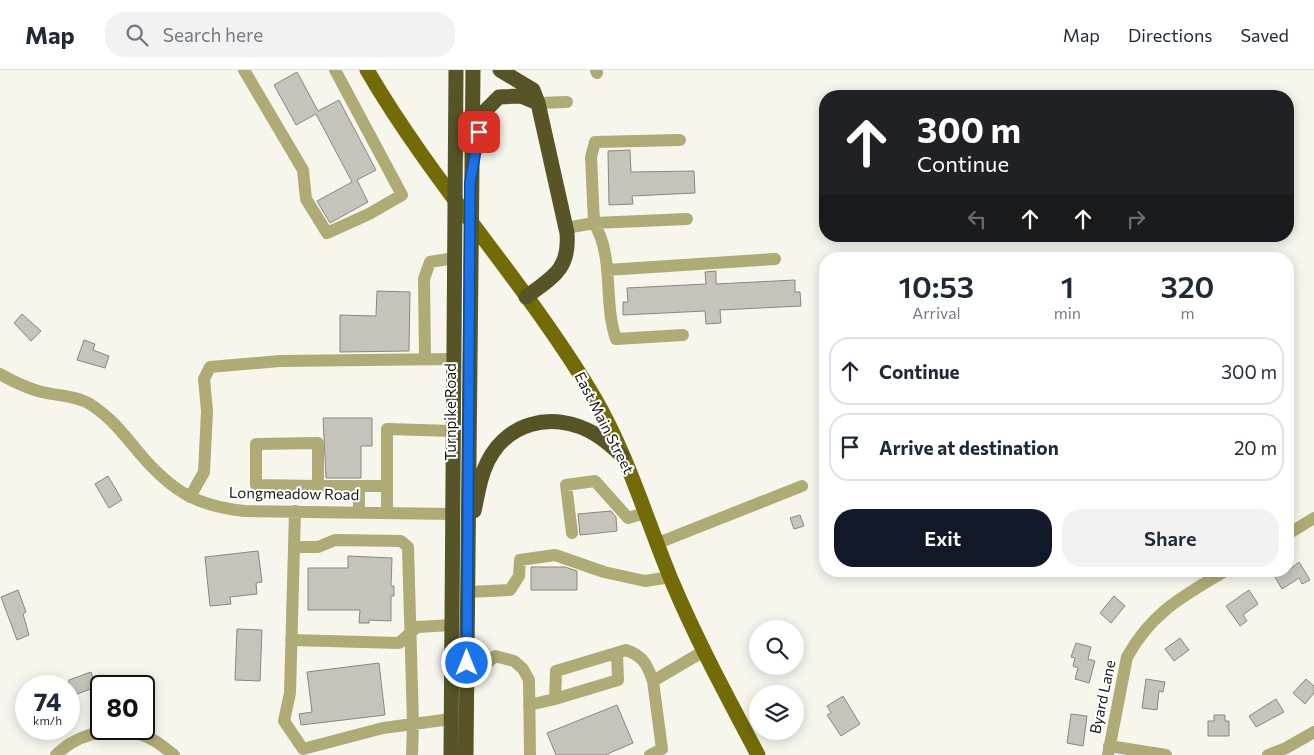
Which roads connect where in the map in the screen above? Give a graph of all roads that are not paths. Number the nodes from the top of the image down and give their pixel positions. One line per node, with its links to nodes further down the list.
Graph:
1 (244, 70): 2 (street)
2 (335, 70)
3 (367, 70): 17 (main road, East Main Street)
4 (456, 70): 14 (highway, Turnpike Road)
5 (472, 70): 10 (highway, Turnpike Road)
6 (500, 70): 8 (highway)
7 (567, 102): 8 (street)
8 (538, 103): 10 (highway); 13 (highway)
9 (680, 140): 12 (street)
10 (471, 175): 37 (highway, Turnpike Road)
11 (687, 219): 12 (street)
12 (594, 223): 13 (street); 16 (street)
13 (566, 228): 17 (highway)
14 (454, 258): 19 (street); 20 (highway, Turnpike Road)
15 (775, 259): 16 (street)
16 (607, 270): 18 (street)
17 (526, 297): 23 (main road, East Main Street)
18 (683, 335)
19 (425, 359): 20 (street); 28 (street)
20 (454, 359): 22 (highway, Turnpike Road)
21 (3, 379): 28 (street, Longmeadow Road)
22 (453, 431): 26 (street); 33 (highway, Turnpike Road)
23 (622, 456): 32 (main road, East Main Street); 37 (highway)
24 (318, 486): 24 (street); 25 (street)
25 (359, 486): 26 (street); 30 (street)
26 (386, 486): 31 (street)
27 (802, 486): 38 (street)
28 (190, 497): 29 (street, Longmeadow Road)
29 (295, 511): 30 (street, Longmeadow Road); 39 (street)
30 (359, 512): 31 (street, Longmeadow Road)
31 (387, 512): 33 (street, Longmeadow Road)
32 (645, 513): 36 (street); 38 (main road, East Main Street)
33 (452, 514): 43 (highway, Turnpike Road)
34 (1314, 518): 35 (street)
35 (1294, 530)
36 (572, 533)
37 (468, 537): 42 (highway, Turnpike Road)
38 (658, 543): 40 (main road, East Main Street)
39 (294, 547): 44 (street); 45 (street)
40 (671, 577): 42 (street); 46 (main road, East Main Street)
41 (1216, 577): 55 (street, Byard Lane)
42 (467, 592): 48 (highway, Turnpike Road)
43 (452, 624): 44 (street); 52 (highway, Turnpike Road)
44 (410, 633): 45 (street); 53 (street)
45 (291, 640): 53 (street)
46 (704, 651): 49 (street); 63 (main road, East Main Street)
47 (617, 653): 49 (street); 50 (street); 50 (street)
48 (467, 681): 51 (street); 60 (highway, Turnpike Road)
49 (653, 681): 62 (street)
50 (555, 699): 51 (street)
51 (529, 705): 61 (street)
52 (451, 719): 53 (street); 59 (highway, Turnpike Road)
53 (413, 724): 58 (street)
54 (1314, 732): 65 (street)
55 (1109, 751): 64 (street)
56 (56, 755): 57 (street)
57 (174, 755)
58 (412, 755)
59 (451, 755)
60 (466, 755)
61 (530, 755)
62 (650, 755)
63 (758, 755)
64 (1166, 755)
65 (1268, 755)

